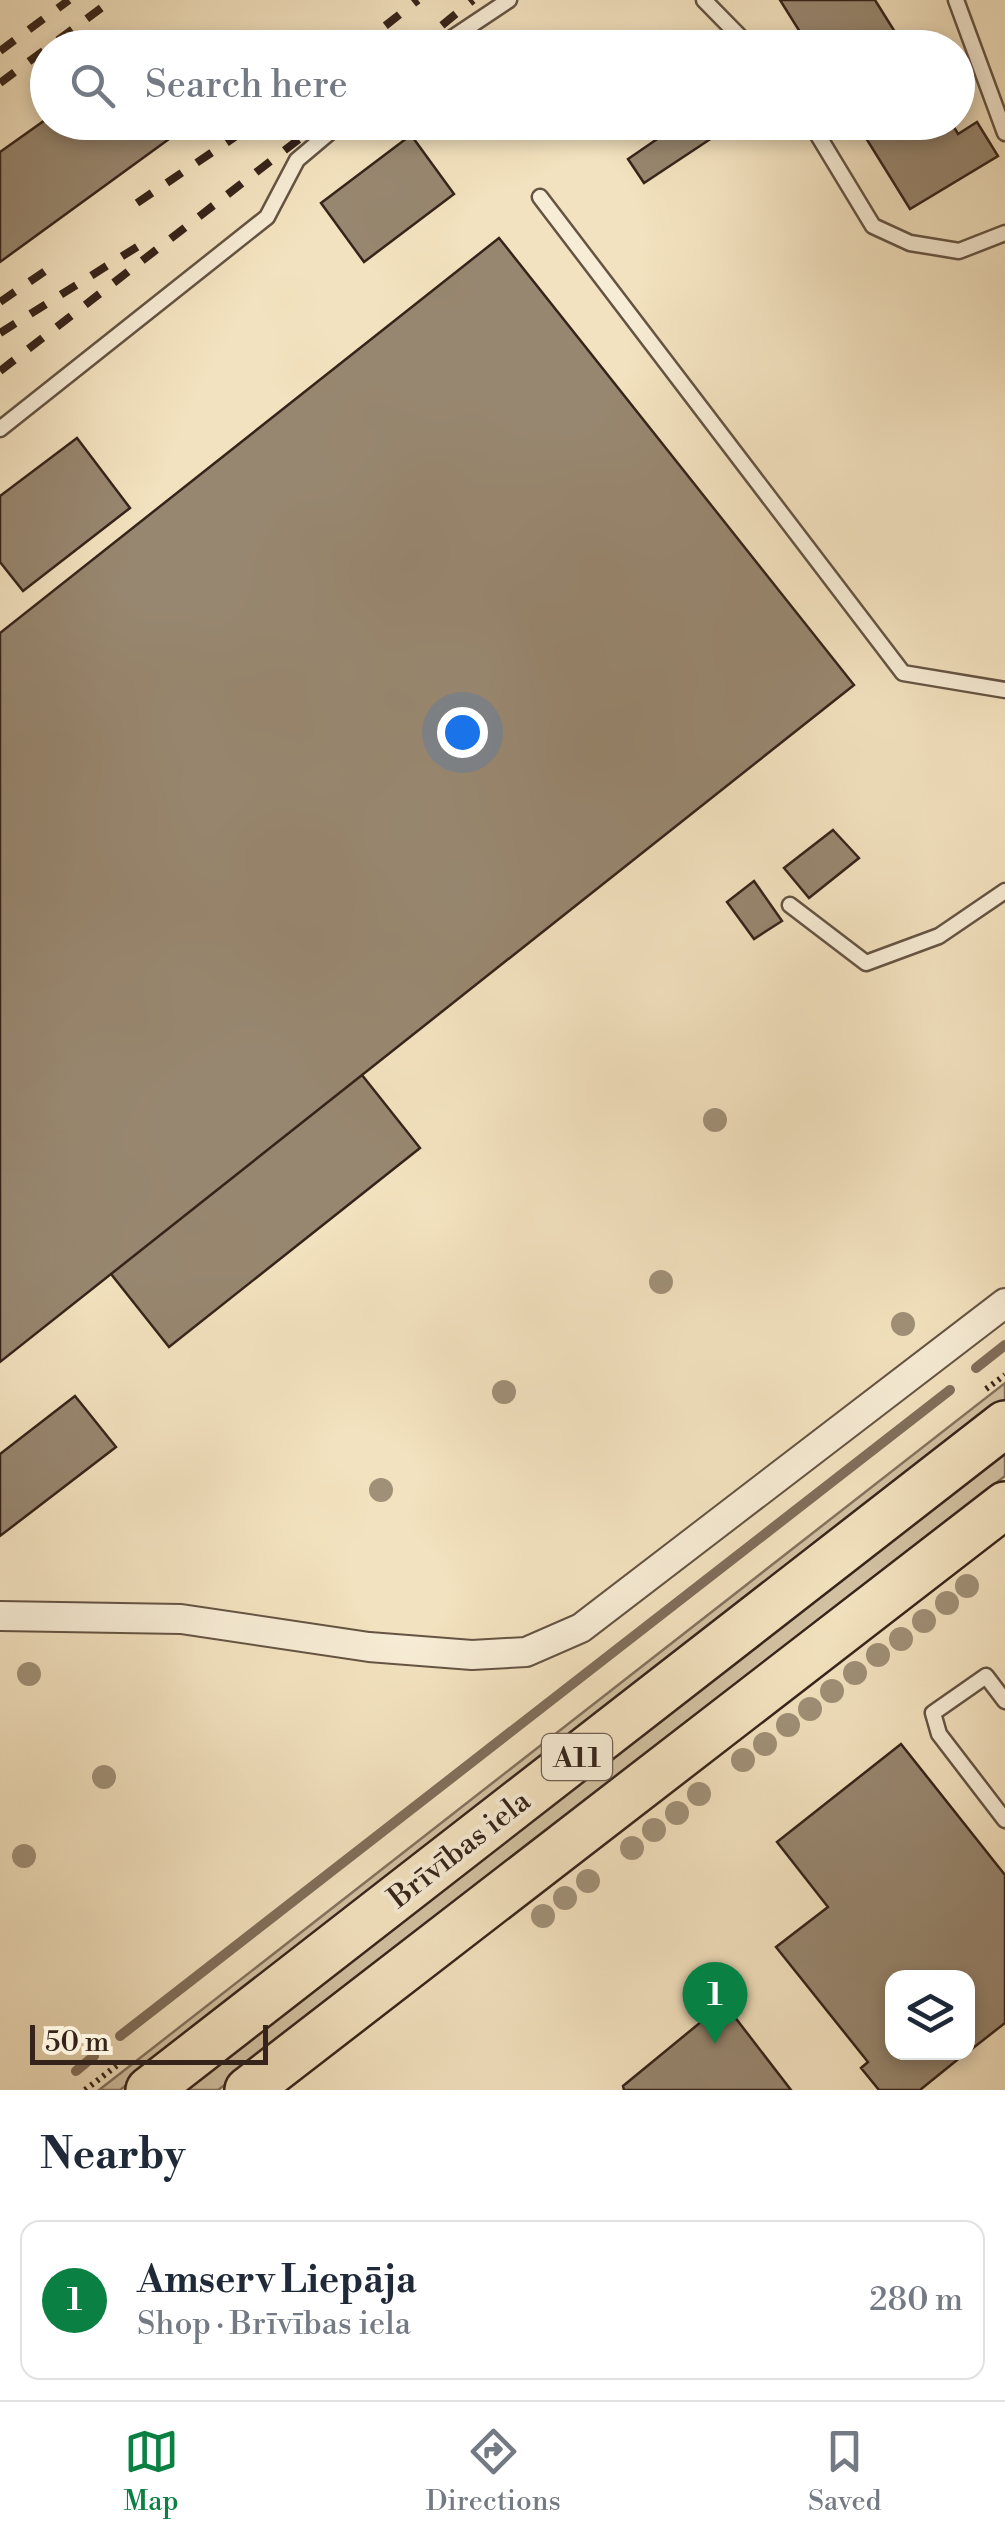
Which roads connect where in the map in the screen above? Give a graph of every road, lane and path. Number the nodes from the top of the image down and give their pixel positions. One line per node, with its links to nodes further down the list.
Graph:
1 (509, 0): 4 (lane)
2 (704, 0): 5 (lane)
3 (956, 0): 6 (lane)
4 (464, 30)
5 (733, 30)
6 (967, 30)
7 (975, 52): 8 (lane)
8 (1005, 133)
9 (321, 140): 13 (lane)
10 (821, 140): 12 (lane)
11 (540, 198): 14 (lane)
12 (1005, 233)
13 (0, 429)
14 (1005, 690)
15 (1005, 891): 16 (lane)
16 (790, 906)
17 (1005, 1303): 20 (street)
18 (1005, 1424): 23 (highway, Brīvības iela / A11)
19 (1005, 1505): 24 (highway, Brīvības iela / A11)
20 (0, 1616)
21 (1005, 1701): 22 (lane)
22 (1005, 1820)
23 (149, 2090)
24 (248, 2090)

